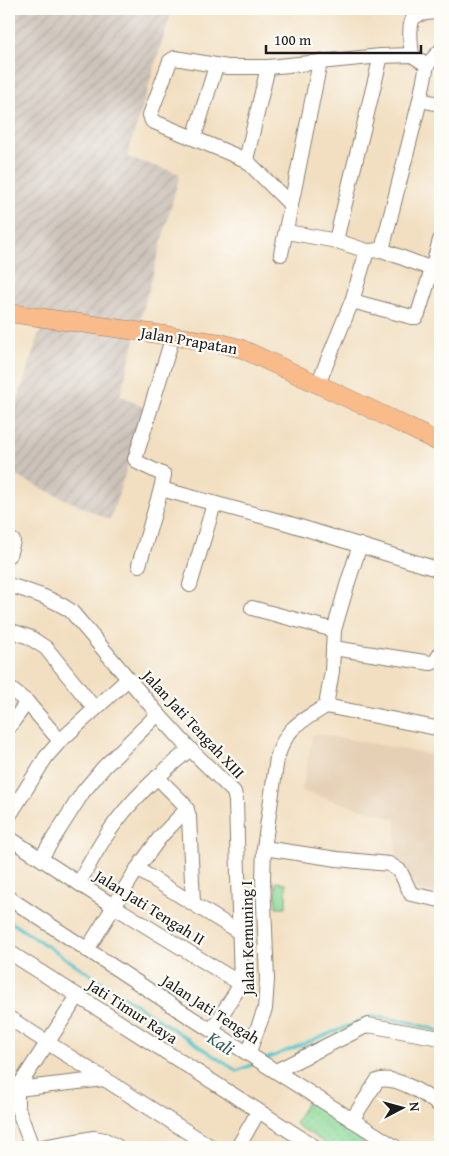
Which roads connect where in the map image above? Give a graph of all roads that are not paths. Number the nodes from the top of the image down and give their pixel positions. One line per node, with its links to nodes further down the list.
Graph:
1 (440, 12): 3 (street)
2 (440, 51): 6 (street)
3 (412, 55): 4 (street); 6 (street)
4 (381, 56): 5 (street); 16 (street)
5 (320, 62): 8 (street); 13 (street)
6 (427, 65): 9 (street)
7 (216, 66): 8 (street); 11 (street); 11 (street)
8 (268, 67): 12 (street)
9 (420, 100): 10 (street); 17 (street)
10 (440, 104)
11 (194, 138): 12 (street)
12 (246, 160): 13 (street)
13 (291, 205): 14 (street)
14 (287, 232): 16 (street); 19 (street)
15 (440, 240): 20 (street)
16 (337, 241): 18 (street)
17 (382, 250): 18 (street); 20 (street)
18 (367, 251): 21 (street)
19 (281, 254)
20 (436, 262): 21 (street)
21 (352, 301): 24 (street)
22 (9, 313): 23 (main road, Jalan Prapatan)
23 (173, 336): 24 (main road, Jalan Prapatan); 26 (street)
24 (318, 384): 25 (main road, Jalan Prapatan)
25 (440, 444)
26 (161, 489): 27 (street); 31 (street)
27 (214, 504): 29 (street); 34 (street)
28 (13, 541): 30 (street)
29 (360, 545): 32 (street); 37 (street)
30 (9, 555)
31 (139, 565)
32 (440, 570)
33 (9, 585): 40 (street, Jalan Jati Tengah XIII)
34 (190, 585)
35 (252, 608): 37 (street)
36 (9, 630): 44 (street)
37 (334, 630): 38 (street)
38 (333, 648): 39 (street); 43 (street)
39 (440, 654)
40 (128, 679): 44 (street); 45 (street, Jalan Jati Tengah XIII)
41 (9, 688): 42 (street)
42 (27, 702): 46 (street); 48 (street)
43 (326, 706): 47 (street); 54 (street, Jalan Kemuning I)
44 (95, 709): 48 (street)
45 (158, 714): 49 (street, Jalan Jati Tengah XIII); 55 (street)
46 (9, 728)
47 (436, 728)
48 (60, 741): 52 (street)
49 (190, 749): 50 (street); 62 (street, Jalan Jati Tengah XIII)
50 (156, 777): 51 (street); 57 (street)
51 (187, 809): 56 (street); 60 (street)
52 (9, 816)
53 (9, 838): 55 (street, Jalan Jati Tengah II)
54 (264, 848): 59 (street); 71 (street, Jalan Kemuning I)
55 (41, 858): 57 (street, Jalan Jati Tengah II)
56 (137, 869): 60 (street); 61 (street)
57 (79, 883): 61 (street, Jalan Jati Tengah II)
58 (9, 898): 63 (street, Jalan Jati Tengah)
59 (440, 900)
60 (193, 903): 62 (street)
61 (114, 907): 63 (street); 65 (street, Jalan Jati Tengah II)
62 (239, 932): 65 (street, Jalan Jati Tengah XIII)
63 (87, 950): 68 (street, Jalan Jati Tengah)
64 (9, 952): 66 (street, Jati Timur Raya)
65 (241, 984): 68 (street)
66 (78, 996): 70 (street); 77 (street, Jati Timur Raya)
67 (9, 1018): 70 (street)
68 (212, 1030): 71 (street, Jalan Jati Tengah)
69 (440, 1038): 71 (street)
70 (47, 1042): 72 (street); 73 (street)
71 (261, 1062): 78 (street, Jalan Jati Tengah)
72 (104, 1079): 73 (street); 82 (street)
73 (17, 1089): 79 (street)
74 (422, 1092): 75 (street); 76 (street); 78 (street)
75 (440, 1094)
76 (440, 1106)
77 (258, 1112): 83 (street); 84 (street, Jati Timur Raya)
78 (352, 1120): 85 (street, Jalan Jati Tengah)
79 (32, 1147)
80 (43, 1147): 81 (street)
81 (118, 1147)
82 (211, 1147)
83 (238, 1147)
84 (315, 1147)
85 (395, 1147)

